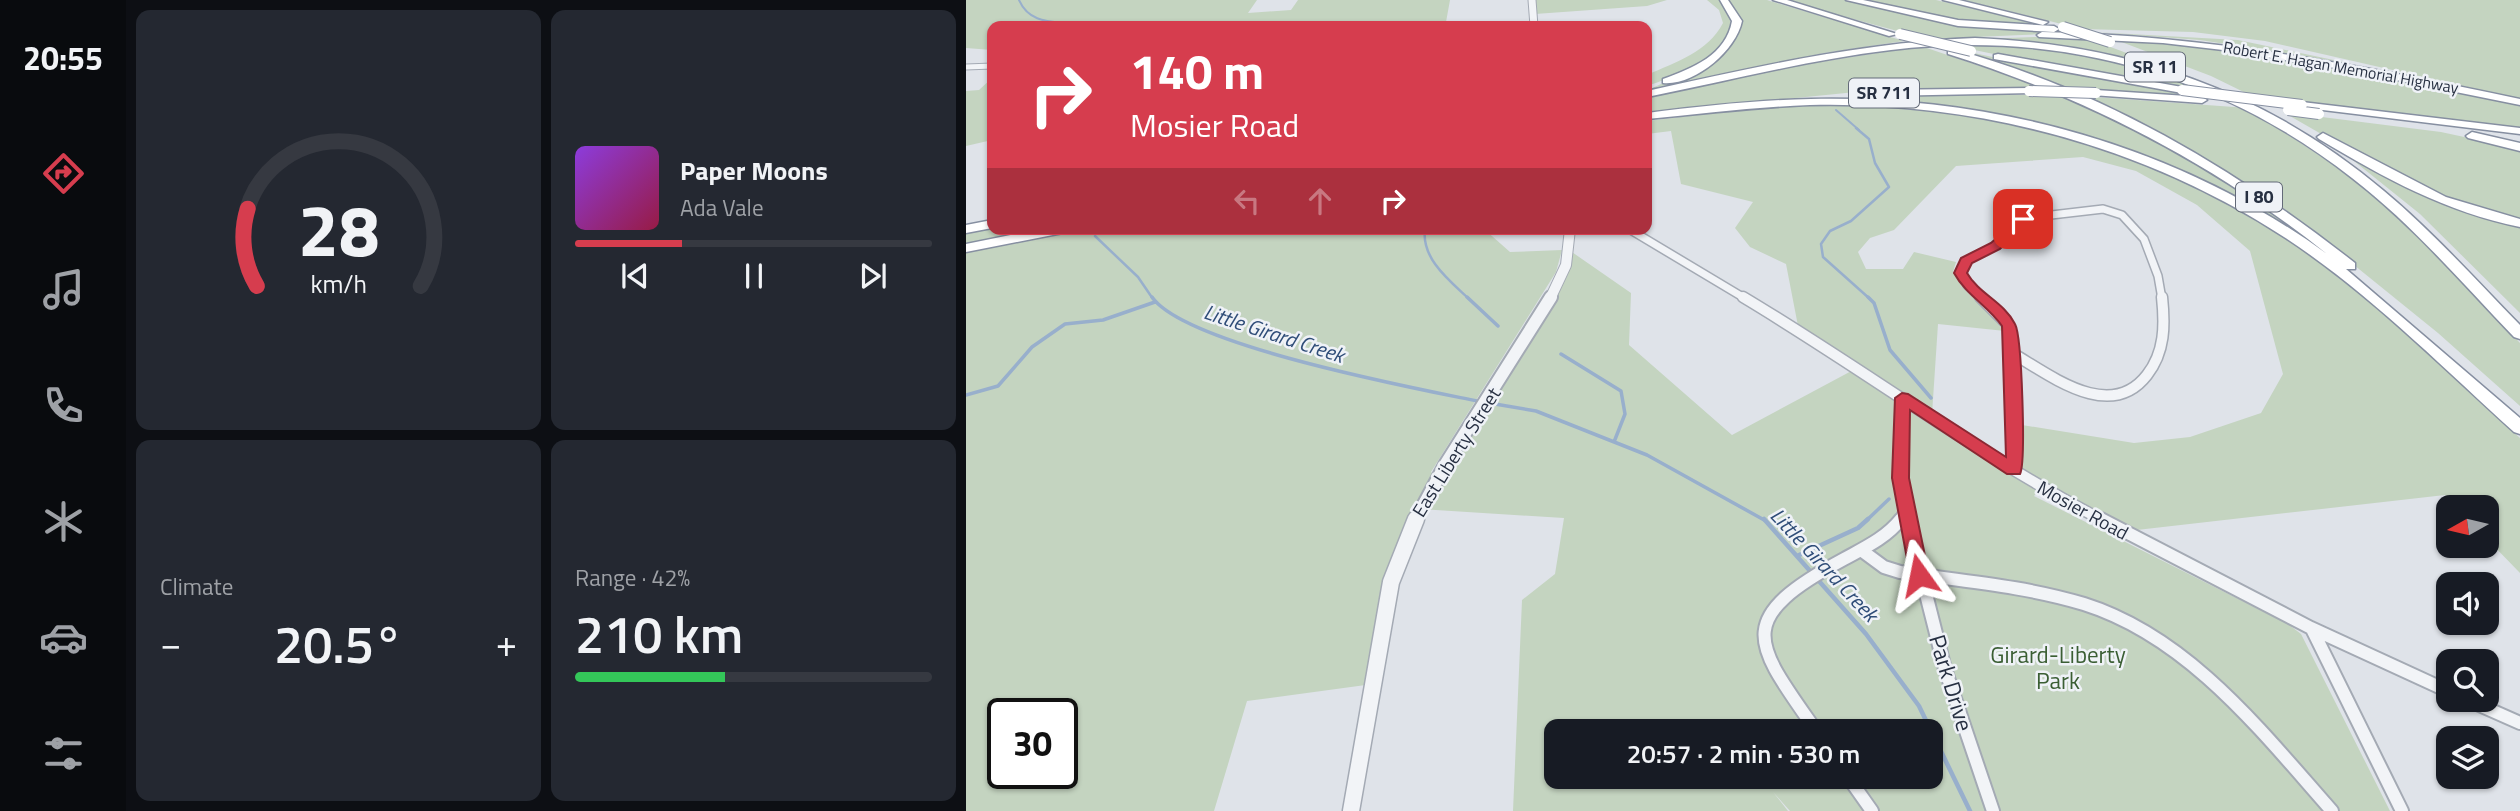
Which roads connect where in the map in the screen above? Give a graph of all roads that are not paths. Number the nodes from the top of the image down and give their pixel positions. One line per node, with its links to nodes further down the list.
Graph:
1 (1532, 0): 6 (street)
2 (1724, 0): 12 (highway)
3 (1777, 0): 7 (highway)
4 (1850, 0): 14 (highway)
5 (1947, 0): 8 (highway, bridge)
6 (1534, 21)
7 (1896, 34): 17 (highway, bridge); 32 (highway, I 80, bridge)
8 (2114, 43): 21 (highway); 28 (highway)
9 (987, 66): 10 (street)
10 (966, 67)
11 (1703, 82): 13 (highway, SR 11); 14 (highway, Robert E. Hagan Memorial Highway / SR 711); 29 (highway, SR 11)
12 (1652, 86)
13 (1652, 93)
14 (2482, 94): 15 (highway, Robert E. Hagan Memorial Highway / SR 711)
15 (2520, 102)
16 (1739, 104): 17 (highway, SR 711, bridge); 18 (highway); 33 (highway)
17 (2311, 110): 19 (highway); 20 (highway)
18 (1652, 115)
19 (2520, 132)
20 (2520, 146)
21 (2520, 223)
22 (987, 224): 23 (highway)
23 (966, 229)
24 (1032, 235): 27 (highway)
25 (1569, 235): 44 (street, East Liberty Street)
26 (1639, 235): 31 (street, Mosier Road)
27 (966, 248)
28 (2520, 326)
29 (2520, 334)
30 (2012, 353): 30 (street); 34 (street)
31 (1902, 398): 34 (street, Mosier Road); 35 (street, Park Drive)
32 (2520, 417)
33 (2520, 428)
34 (2014, 470): 38 (street, Mosier Road)
35 (1905, 512): 36 (street); 37 (street, Park Drive)
36 (1861, 550): 37 (street); 41 (street)
37 (1919, 575): 46 (street, Park Drive); 47 (street)
38 (2311, 628): 39 (street, Mosier Road); 48 (street)
39 (2436, 685)
40 (2495, 712): 42 (street)
41 (1808, 719)
42 (2520, 723)
43 (1857, 789): 45 (street)
44 (1351, 811)
45 (1872, 811)
46 (1993, 811)
47 (2332, 811)
48 (2402, 811)

